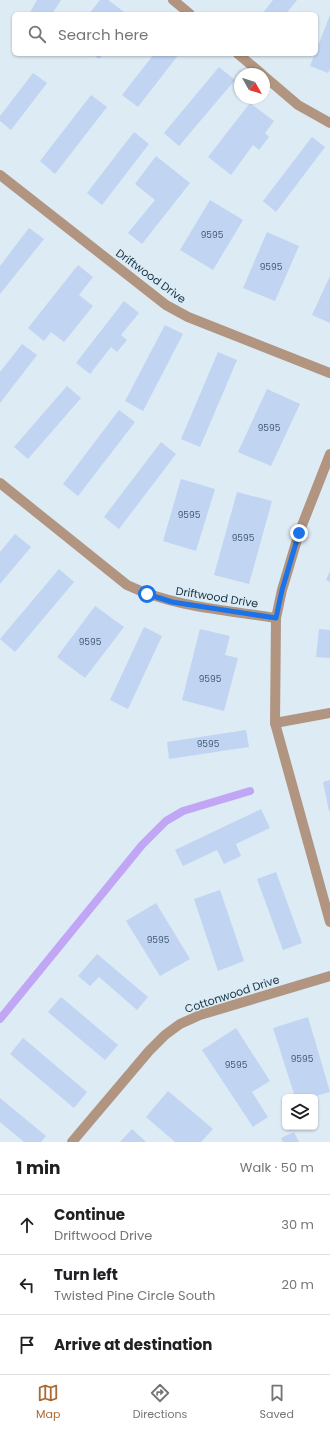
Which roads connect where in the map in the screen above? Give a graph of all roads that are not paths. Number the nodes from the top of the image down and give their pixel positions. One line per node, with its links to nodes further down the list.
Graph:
1 (173, 0): 2 (street)
2 (188, 12)
3 (240, 56): 4 (street)
4 (255, 68)
5 (270, 81): 6 (street)
6 (330, 123)
7 (0, 175): 8 (street, Driftwood Drive)
8 (330, 373)
9 (330, 454): 11 (street)
10 (0, 483): 11 (street, Driftwood Drive)
11 (276, 618): 13 (street)
12 (330, 713): 13 (street)
13 (275, 723): 14 (street)
14 (330, 922)
15 (330, 976): 16 (street, Cottonwood Drive)
16 (72, 1142)

